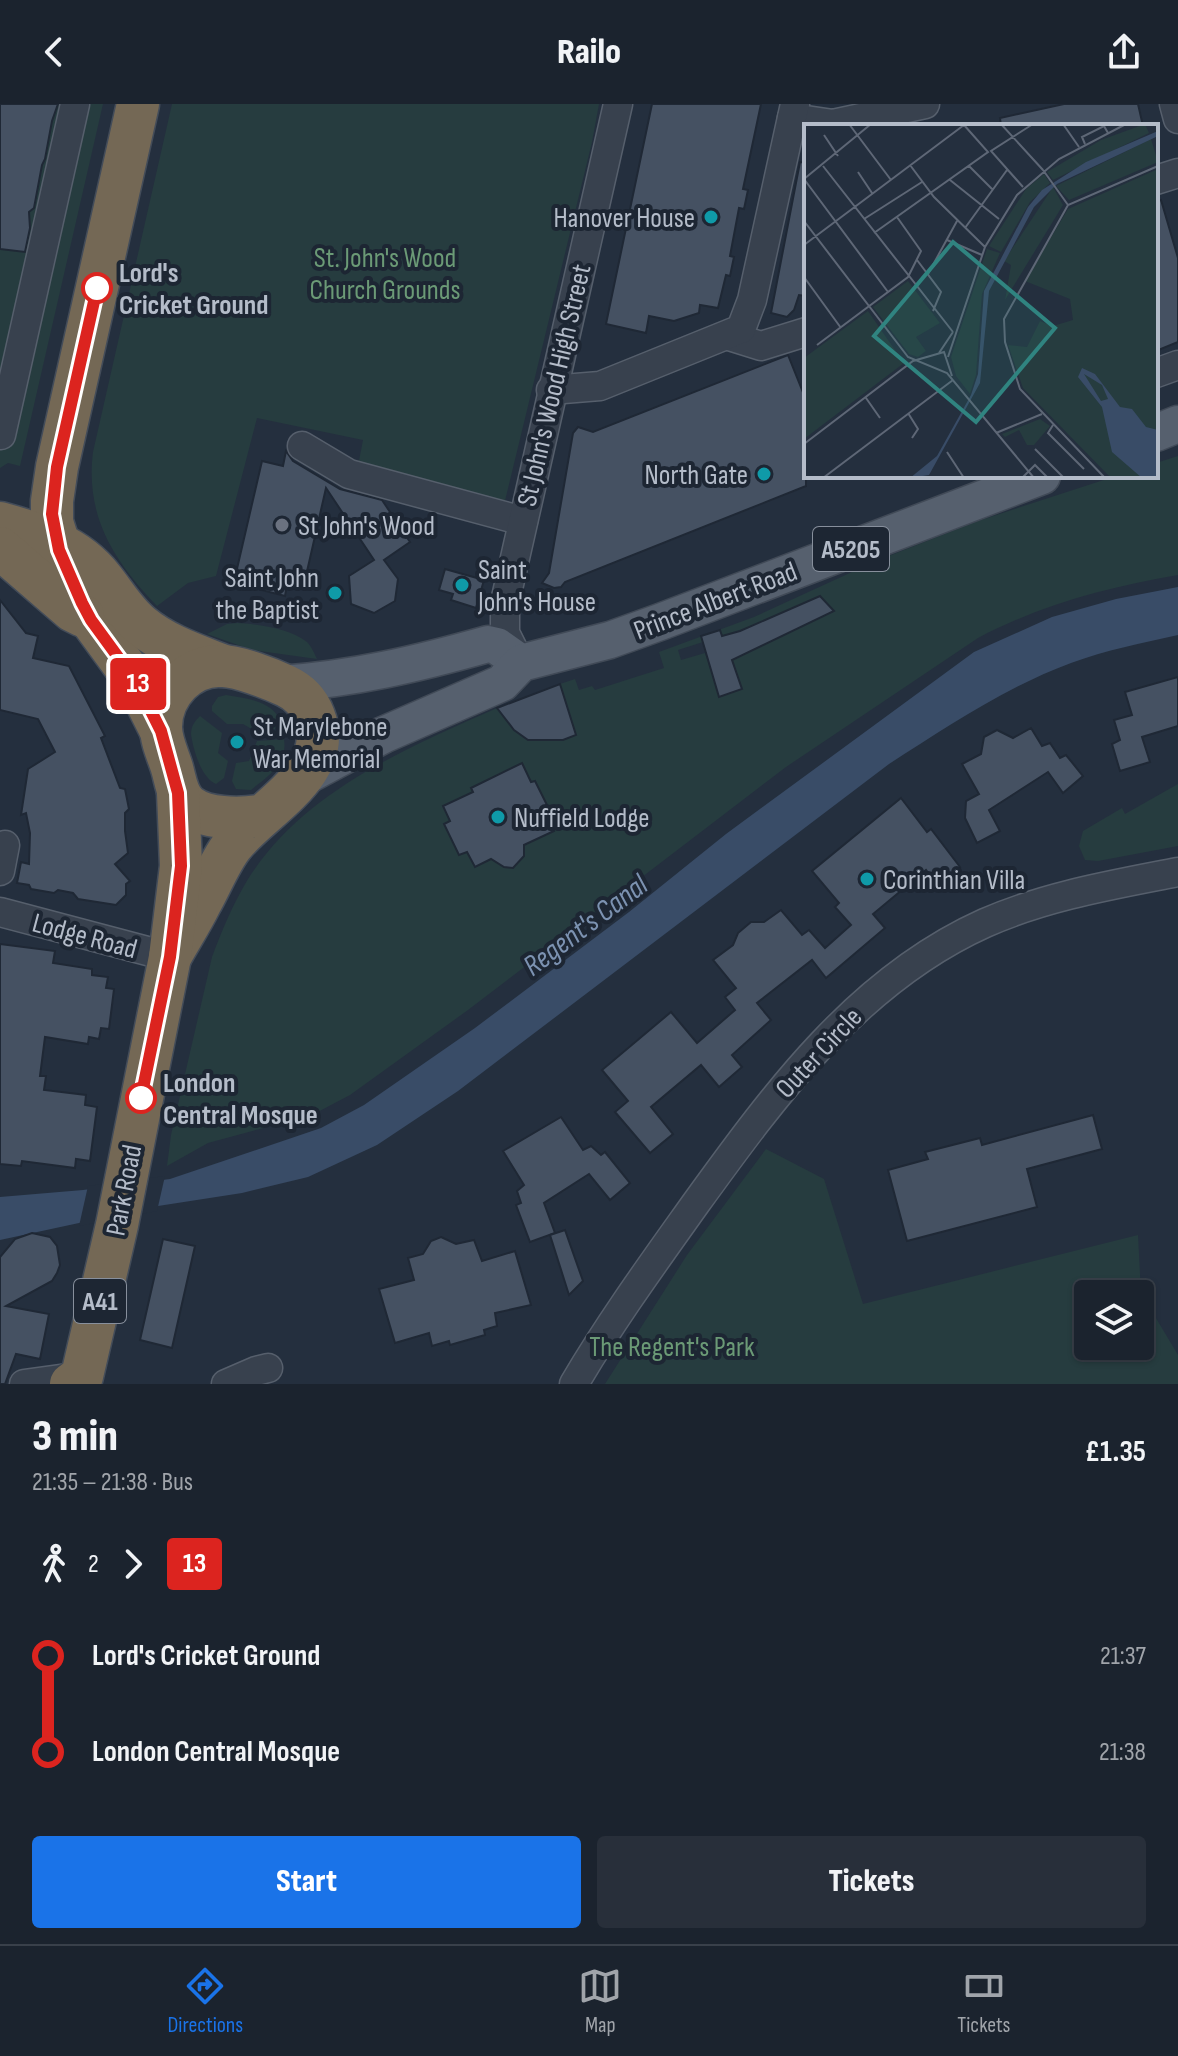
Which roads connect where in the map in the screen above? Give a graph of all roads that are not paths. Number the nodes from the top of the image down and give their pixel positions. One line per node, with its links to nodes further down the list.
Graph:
1 (75, 104): 17 (street)
2 (138, 104): 19 (highway, A41)
3 (618, 104): 14 (street, St John's Wood High Street)
4 (925, 104): 6 (street)
5 (1174, 104): 7 (street)
6 (794, 111): 11 (street)
7 (1178, 119)
8 (1178, 173): 9 (street)
9 (1158, 179)
10 (804, 333): 11 (street)
11 (729, 336): 14 (street)
12 (1178, 365): 13 (street)
13 (1158, 372)
14 (551, 390): 22 (street, St John's Wood High Street)
15 (1178, 424): 16 (main road)
16 (1158, 432)
17 (1, 435)
18 (302, 446): 22 (street)
19 (57, 467): 21 (highway); 24 (highway, A41)
20 (1037, 478): 27 (main road, Prince Albert Road / A5205)
21 (0, 514)
22 (523, 521): 27 (street, St John's Wood High Street)
23 (0, 523): 24 (highway)
24 (58, 543): 26 (highway, A41); 28 (highway, A41)
25 (0, 548): 26 (highway)
26 (91, 620): 30 (highway, A41)
27 (521, 663): 29 (main road); 31 (main road, Prince Albert Road / A5205)
28 (224, 666): 29 (highway, A41); 30 (highway)
29 (280, 684): 31 (highway, A41)
30 (161, 731): 32 (highway, A41)
31 (304, 777): 33 (highway, A41)
32 (178, 793): 33 (highway); 36 (highway, Park Road / A41)
33 (259, 816): 36 (highway, Park Road / A41)
34 (1178, 872): 41 (street, Outer Circle)
35 (0, 912): 36 (street, Lodge Road)
36 (170, 957): 38 (highway, Park Road / A41)
37 (268, 1368): 40 (street)
38 (80, 1381): 39 (street)
39 (24, 1384)
40 (226, 1384)
41 (574, 1384)

